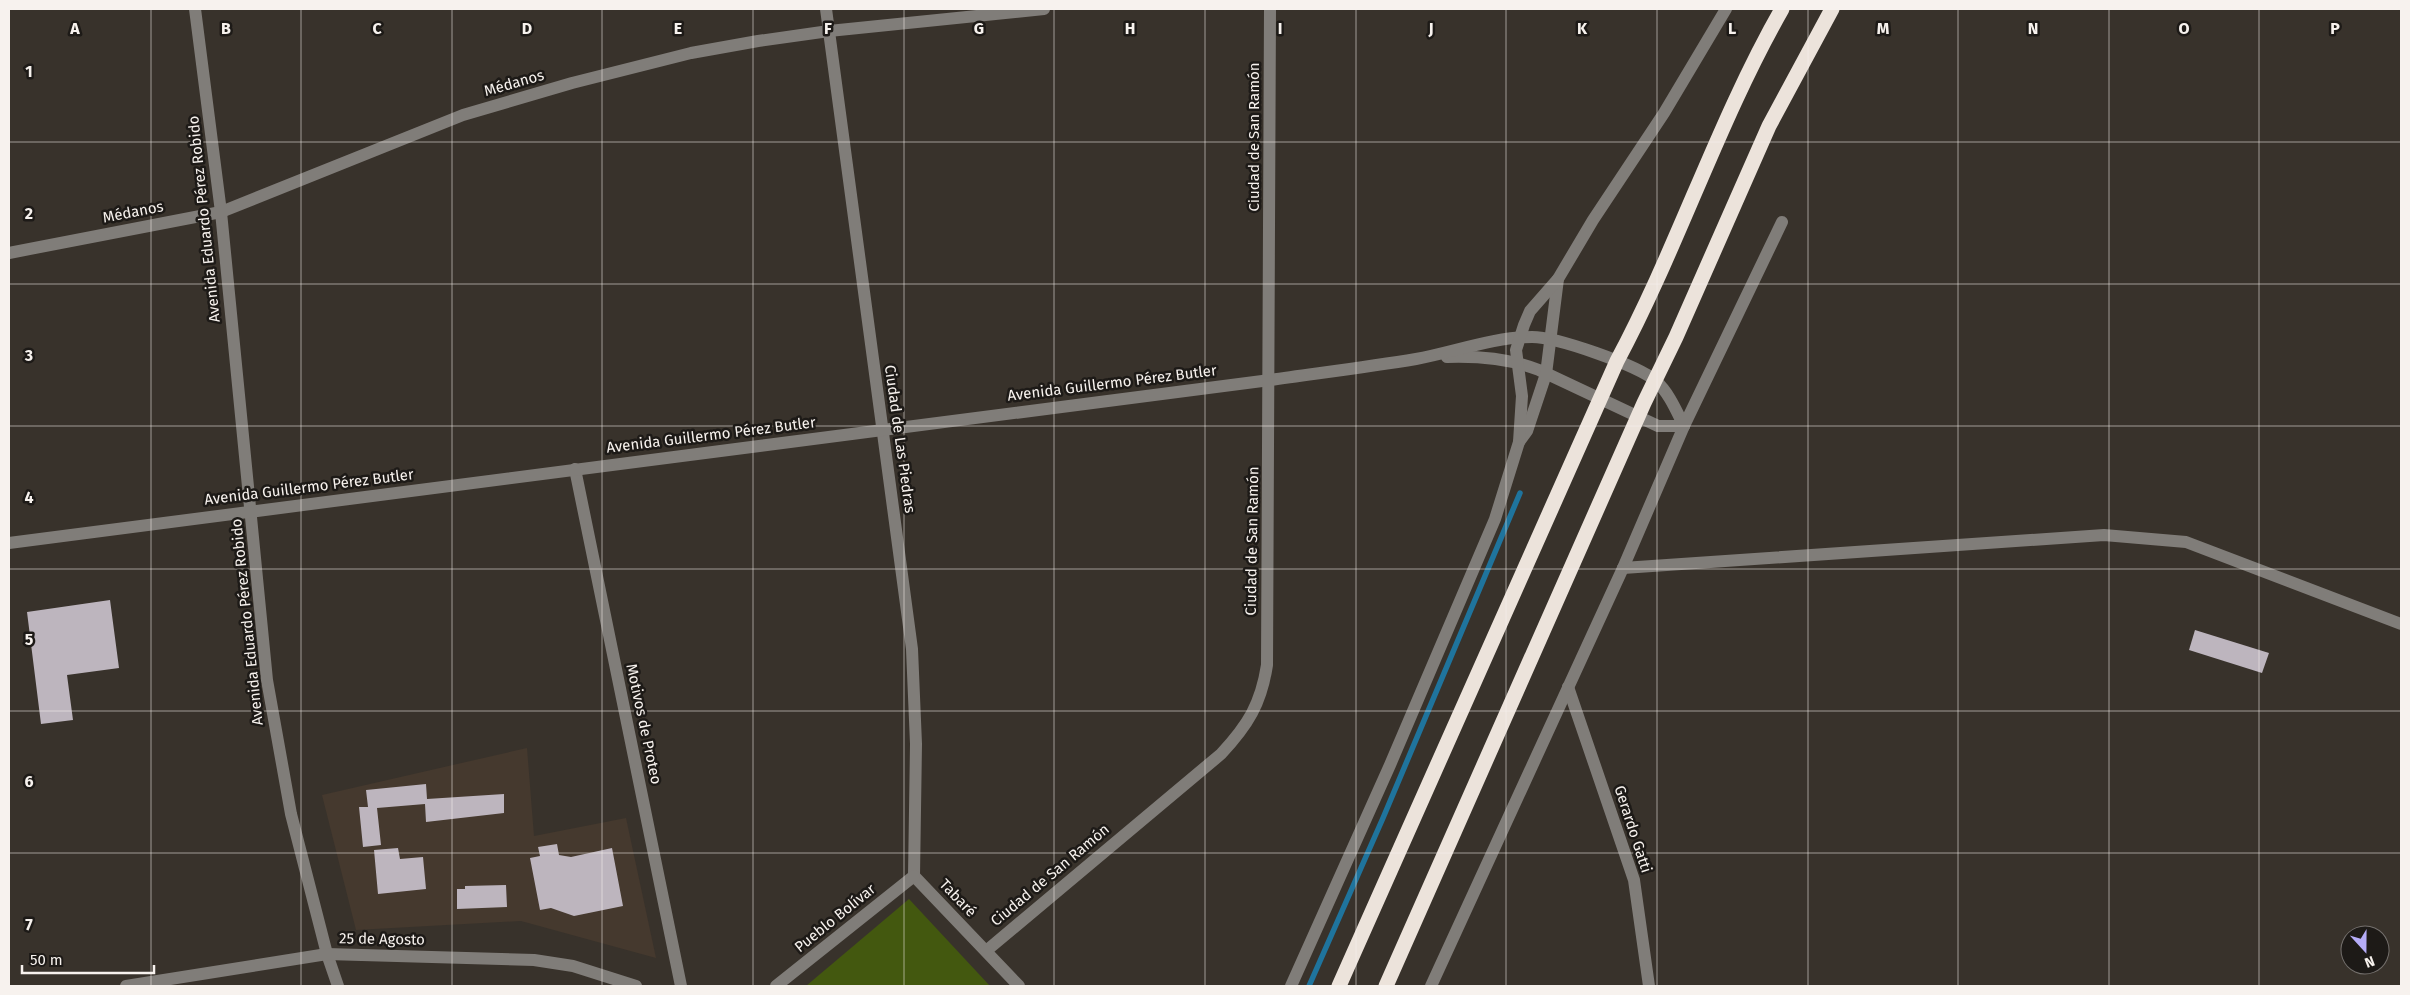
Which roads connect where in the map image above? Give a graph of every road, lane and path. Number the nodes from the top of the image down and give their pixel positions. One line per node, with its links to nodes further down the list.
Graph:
1 (195, 9): 9 (street, Avenida Eduardo Pérez Robido)
2 (826, 9): 8 (street, Ciudad de Las Piedras)
3 (1044, 9): 8 (street, Médanos)
4 (1270, 9): 19 (street, Ciudad de San Ramón)
5 (1726, 9): 12 (street)
6 (1782, 9): 16 (highway)
7 (1832, 9): 20 (highway)
8 (829, 31): 9 (street, Médanos); 24 (street, Ciudad de Las Piedras)
9 (221, 212): 11 (street, Médanos); 27 (street, Avenida Eduardo Pérez Robido)
10 (1782, 222): 23 (street)
11 (9, 253)
12 (1558, 279): 13 (street); 14 (street)
13 (1519, 338): 14 (street); 15 (street); 17 (street)
14 (1552, 338): 16 (street); 18 (street)
15 (1417, 358): 17 (street); 19 (street, Avenida Guillermo Pérez Butler)
16 (1617, 361): 20 (street); 21 (highway)
17 (1518, 363): 18 (street); 25 (street)
18 (1546, 374): 21 (street); 25 (street)
19 (1270, 380): 24 (street, Avenida Guillermo Pérez Butler); 33 (street, Ciudad de San Ramón)
20 (1655, 380): 22 (highway); 23 (street)
21 (1600, 400): 22 (street); 42 (highway)
22 (1638, 418): 23 (street); 43 (highway)
23 (1684, 426): 29 (street)
24 (881, 429): 26 (street, Avenida Guillermo Pérez Butler); 32 (street, Ciudad de Las Piedras)
25 (1519, 442): 41 (street)
26 (575, 469): 27 (street, Avenida Guillermo Pérez Butler); 38 (street, Motivos de Proteo)
27 (251, 511): 28 (street, Avenida Guillermo Pérez Butler); 34 (street, Avenida Eduardo Pérez Robido)
28 (9, 544)
29 (1624, 568): 30 (street); 31 (street)
30 (2401, 624)
31 (1568, 687): 44 (street); 45 (street, Gerardo Gatti)
32 (914, 876): 33 (street, Tabaré); 39 (street, Pueblo Bolívar)
33 (986, 951): 40 (street, Tabaré)
34 (327, 954): 35 (street, 25 de Agosto); 36 (street, Avenida Eduardo Pérez Robido); 37 (street, 25 de Agosto)
35 (126, 986)
36 (338, 986)
37 (636, 986)
38 (681, 986)
39 (776, 986)
40 (1019, 986)
41 (1291, 986)
42 (1339, 986)
43 (1386, 986)
44 (1431, 986)
45 (1649, 986)

